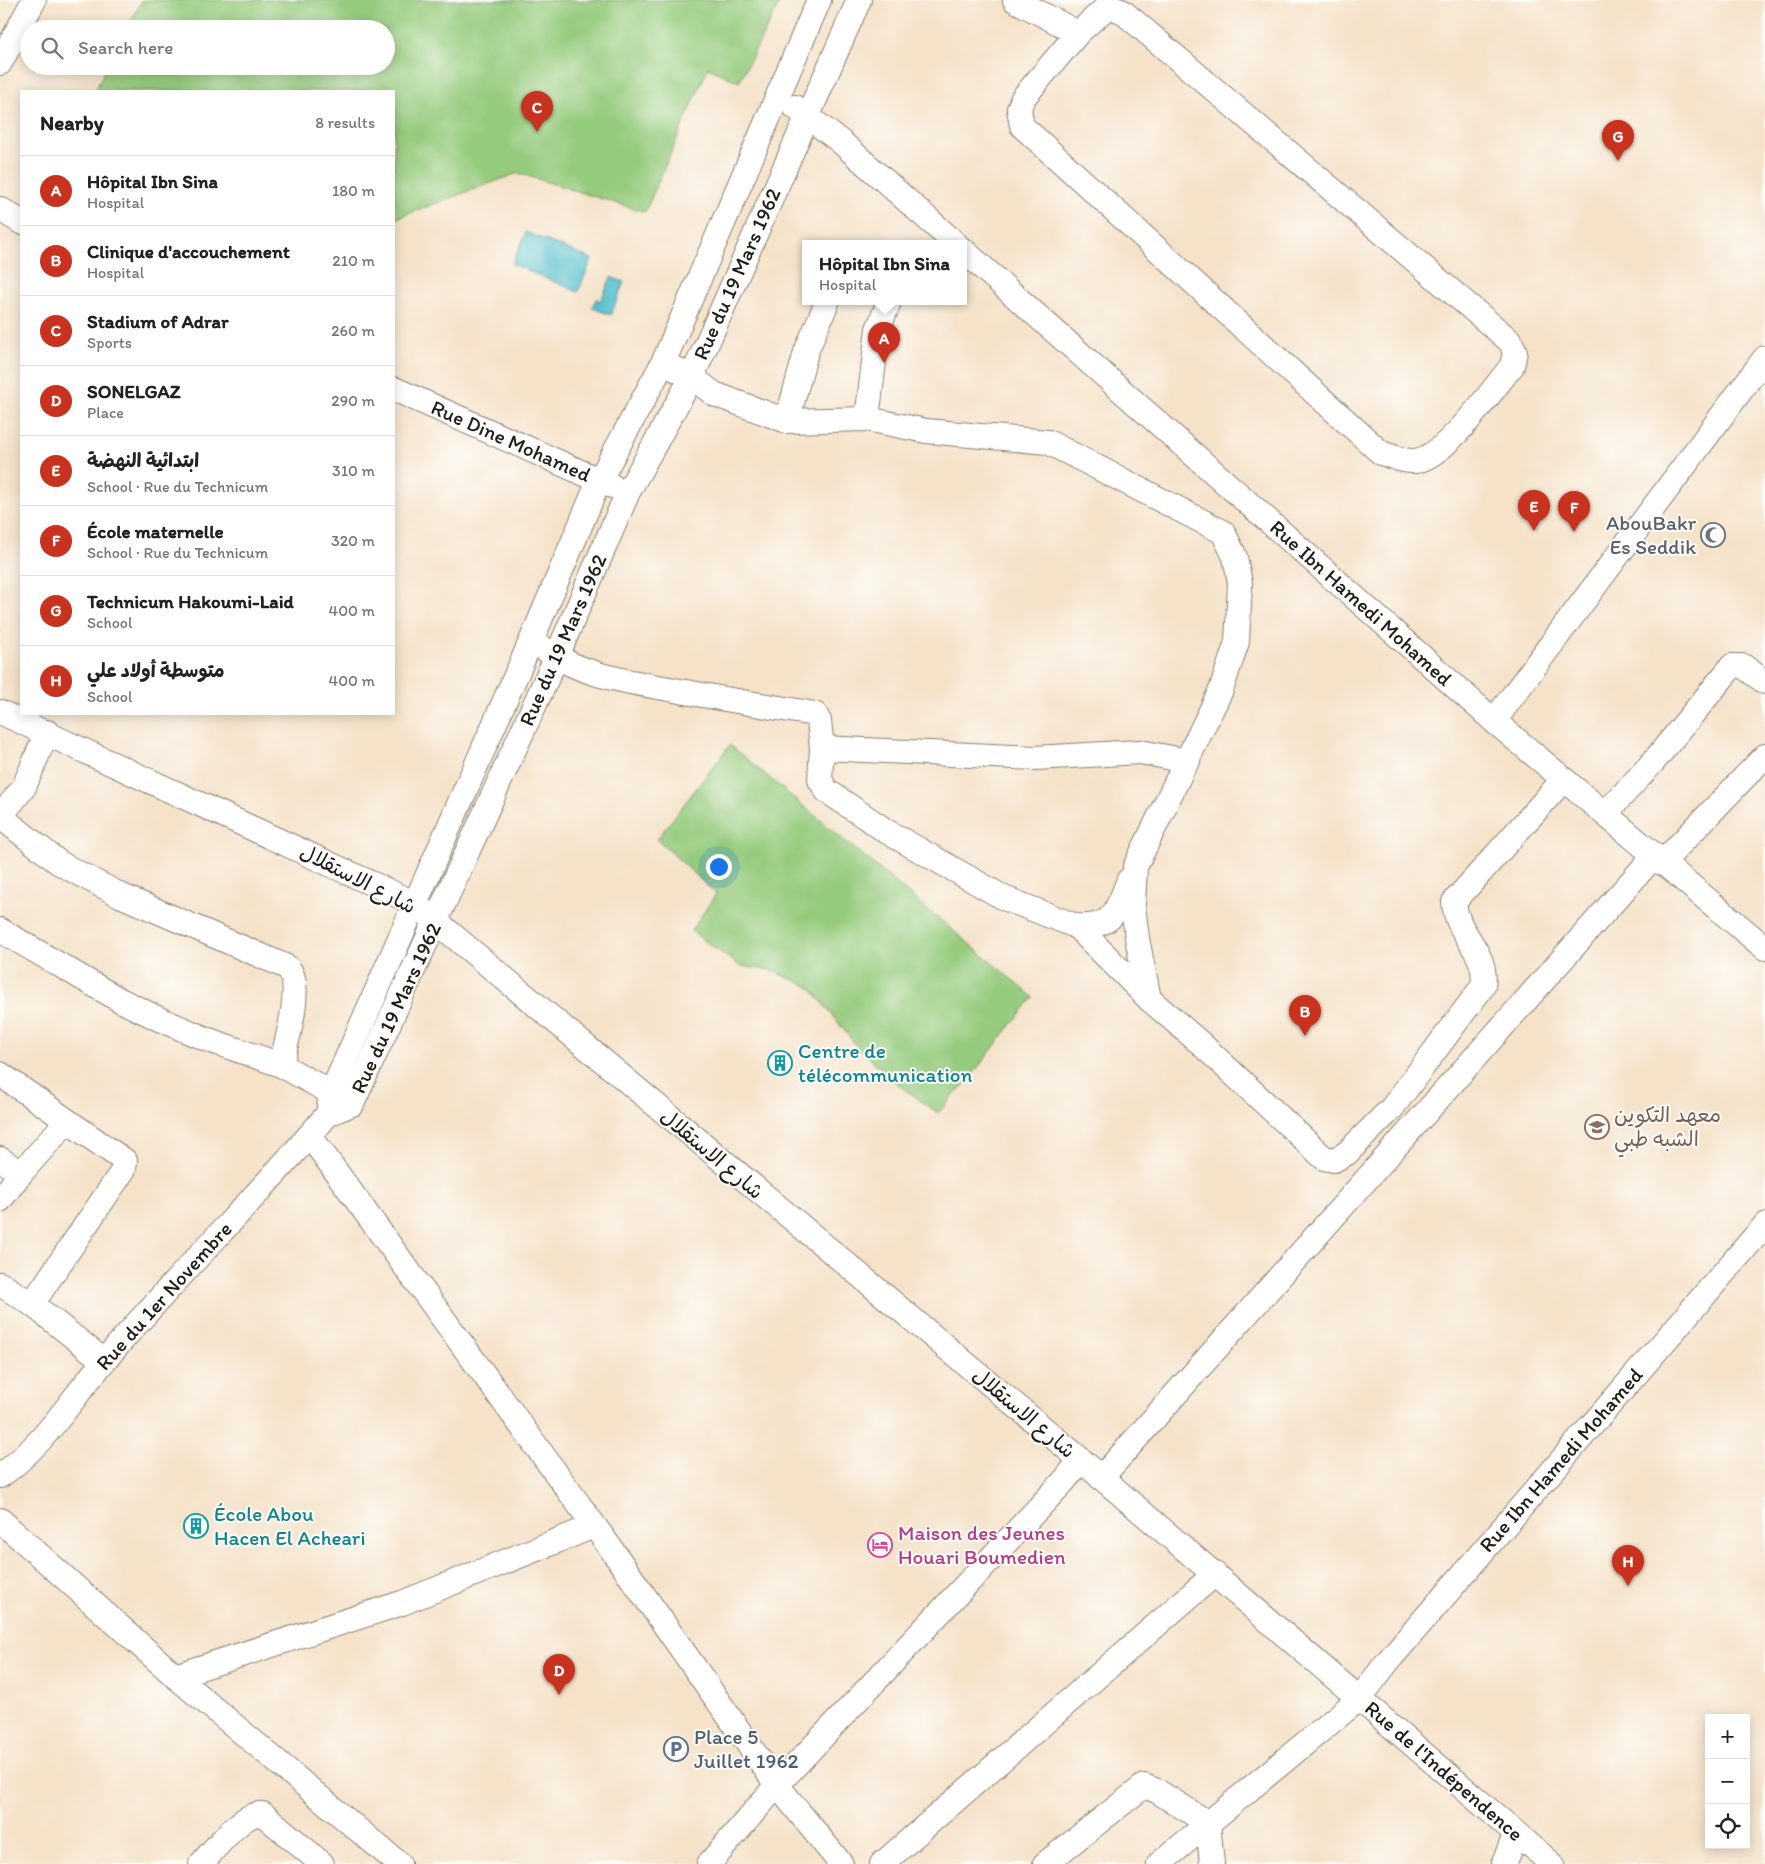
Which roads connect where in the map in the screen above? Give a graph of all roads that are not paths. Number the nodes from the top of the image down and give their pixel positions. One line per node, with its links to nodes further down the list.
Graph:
1 (34, 0): 5 (street)
2 (819, 0): 9 (street, Rue du 19 Mars 1962)
3 (859, 0): 10 (street, Rue du 19 Mars 1962)
4 (1014, 0): 7 (street)
5 (23, 20)
6 (20, 26): 8 (street)
7 (1078, 33): 7 (street)
8 (0, 63)
9 (779, 96): 10 (street); 18 (street, Rue du 19 Mars 1962)
10 (806, 116): 13 (street); 19 (street, Rue du 19 Mars 1962)
11 (0, 209): 12 (street)
12 (20, 221)
13 (951, 240)
14 (967, 254): 29 (street, Rue Ibn Hamedi Mohamed)
15 (826, 305): 22 (street)
16 (888, 305): 21 (street)
17 (1764, 360): 29 (street)
18 (663, 363): 19 (street); 23 (street, Rue du 19 Mars 1962)
19 (692, 376): 22 (street); 24 (street, Rue du 19 Mars 1962)
20 (395, 389): 23 (street, Rue Dine Mohamed)
21 (867, 419): 22 (street); 33 (street)
22 (787, 421)
23 (599, 480): 24 (street, Rue Dine Mohamed); 25 (street, Rue du 19 Mars 1962)
24 (628, 492): 26 (street, Rue du 19 Mars 1962)
25 (532, 639): 26 (street); 39 (street, Rue du 19 Mars 1962)
26 (556, 658): 31 (street); 40 (street, Rue du 19 Mars 1962)
27 (1765, 682): 35 (street)
28 (0, 712): 30 (street, شارع الاستقلال)
29 (1494, 721): 34 (street, Rue Ibn Hamedi Mohamed)
30 (47, 732): 36 (street); 39 (street, شارع الاستقلال)
31 (822, 748): 33 (street); 41 (street)
32 (1765, 756): 37 (street)
33 (1188, 761): 38 (street)
34 (1564, 779): 35 (street, Rue Ibn Hamedi Mohamed); 44 (street)
35 (1605, 814): 37 (street, Rue Ibn Hamedi Mohamed)
36 (0, 817): 45 (street)
37 (1658, 859): 43 (street, Rue Ibn Hamedi Mohamed); 59 (street)
38 (1135, 867): 41 (street); 44 (street)
39 (414, 903): 40 (street, شارع الاستقلال); 47 (street, Rue du 19 Mars 1962)
40 (435, 923): 47 (street, Rue du 19 Mars 1962); 57 (street, شارع الاستقلال)
41 (1076, 926): 44 (street)
42 (0, 930): 45 (street)
43 (1765, 948)
44 (1149, 999)
45 (280, 1065): 47 (street)
46 (0, 1074): 48 (street)
47 (330, 1104): 49 (street, Rue du 1er Novembre)
48 (68, 1121): 51 (street); 55 (street)
49 (310, 1136): 56 (street, Rue du 1er Novembre); 61 (street)
50 (0, 1160): 51 (street)
51 (21, 1173): 52 (street)
52 (0, 1200)
53 (1765, 1225): 64 (street, Rue Ibn Hamedi Mohamed)
54 (0, 1284): 55 (street)
55 (32, 1304): 56 (street)
56 (104, 1361): 58 (street, Rue du 1er Novembre)
57 (1081, 1460): 59 (street, شارع الاستقلال); 65 (street)
58 (0, 1476)
59 (1101, 1478): 62 (street, شارع الاستقلال)
60 (0, 1520): 63 (street)
61 (594, 1526): 63 (street); 65 (street)
62 (1215, 1574): 64 (street, شارع الاستقلال); 74 (street)
63 (175, 1676): 71 (street)
64 (1360, 1698): 66 (street, Rue Ibn Hamedi Mohamed); 67 (street, Rue de l'Indépendence)
65 (777, 1785): 72 (street); 73 (street)
66 (1208, 1824): 75 (street); 76 (street, Rue Ibn Hamedi Mohamed); 77 (street)
67 (1516, 1834): 68 (street, Rue de l'Indépendence); 78 (street)
68 (1541, 1860)
69 (315, 1862): 70 (street)
70 (201, 1864)
71 (399, 1864)
72 (709, 1864)
73 (841, 1864)
74 (882, 1864)
75 (1045, 1864)
76 (1159, 1864)
77 (1212, 1864)
78 (1503, 1864)

